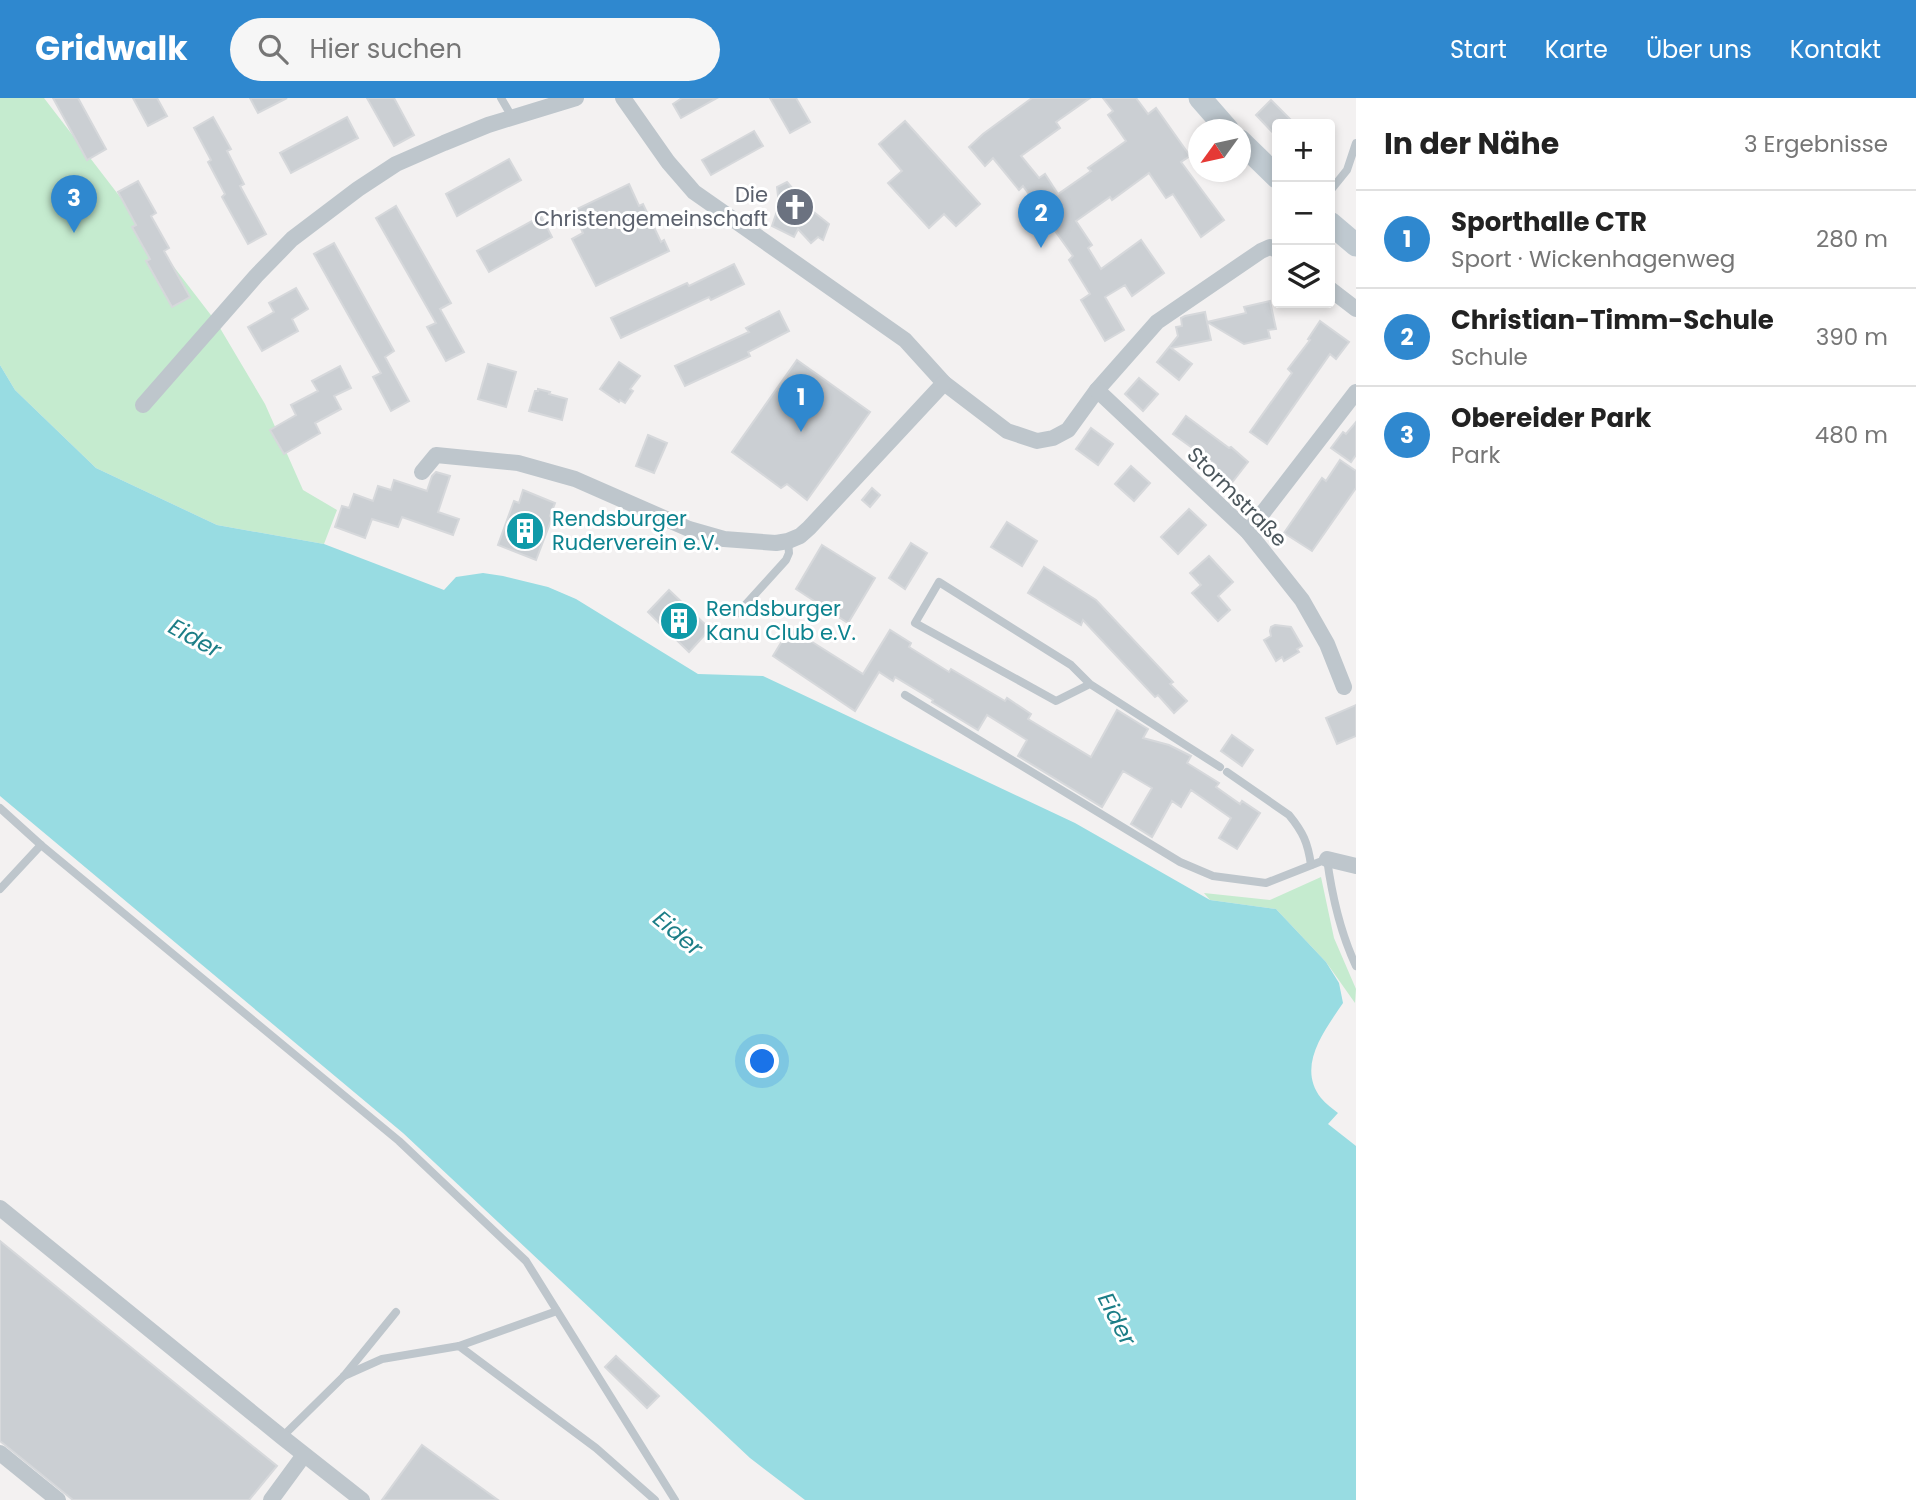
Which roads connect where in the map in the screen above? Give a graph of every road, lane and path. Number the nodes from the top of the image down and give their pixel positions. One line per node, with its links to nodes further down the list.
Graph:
1 (501, 98): 5 (lane)
2 (576, 98): 5 (street)
3 (622, 98): 16 (street)
4 (1200, 98): 6 (main road)
5 (512, 117): 19 (street)
6 (1218, 119)
7 (1356, 143): 10 (lane)
8 (1251, 151): 9 (main road)
9 (1272, 172)
10 (1335, 185)
11 (1335, 227): 12 (main road)
12 (1356, 245)
13 (1272, 248): 17 (street)
14 (1335, 293): 15 (street)
15 (1356, 309)
16 (944, 383): 17 (street); 22 (street)
17 (1097, 390): 21 (street, Stormstraße)
18 (1356, 392): 21 (street)
19 (144, 405)
20 (422, 472): 22 (street)
21 (1248, 532): 25 (street, Stormstraße)
22 (788, 541): 23 (lane)
23 (738, 613)
24 (1090, 684): 24 (lane); 30 (lane)
25 (1344, 687)
26 (905, 695): 30 (lane)
27 (0, 808): 28 (lane)
28 (41, 845): 32 (lane); 35 (lane)
29 (1327, 859): 30 (lane); 31 (street); 33 (lane)
30 (1311, 865)
31 (1356, 866)
32 (0, 889)
33 (1356, 965)
34 (0, 1208): 39 (street)
35 (557, 1311): 37 (lane); 46 (lane)
36 (396, 1312): 38 (lane)
37 (459, 1346): 38 (lane); 45 (lane)
38 (344, 1376): 39 (lane)
39 (282, 1437): 41 (street)
40 (0, 1453): 42 (street)
41 (304, 1455): 43 (street); 44 (street)
42 (53, 1499)
43 (271, 1500)
44 (362, 1500)
45 (655, 1500)
46 (674, 1500)

